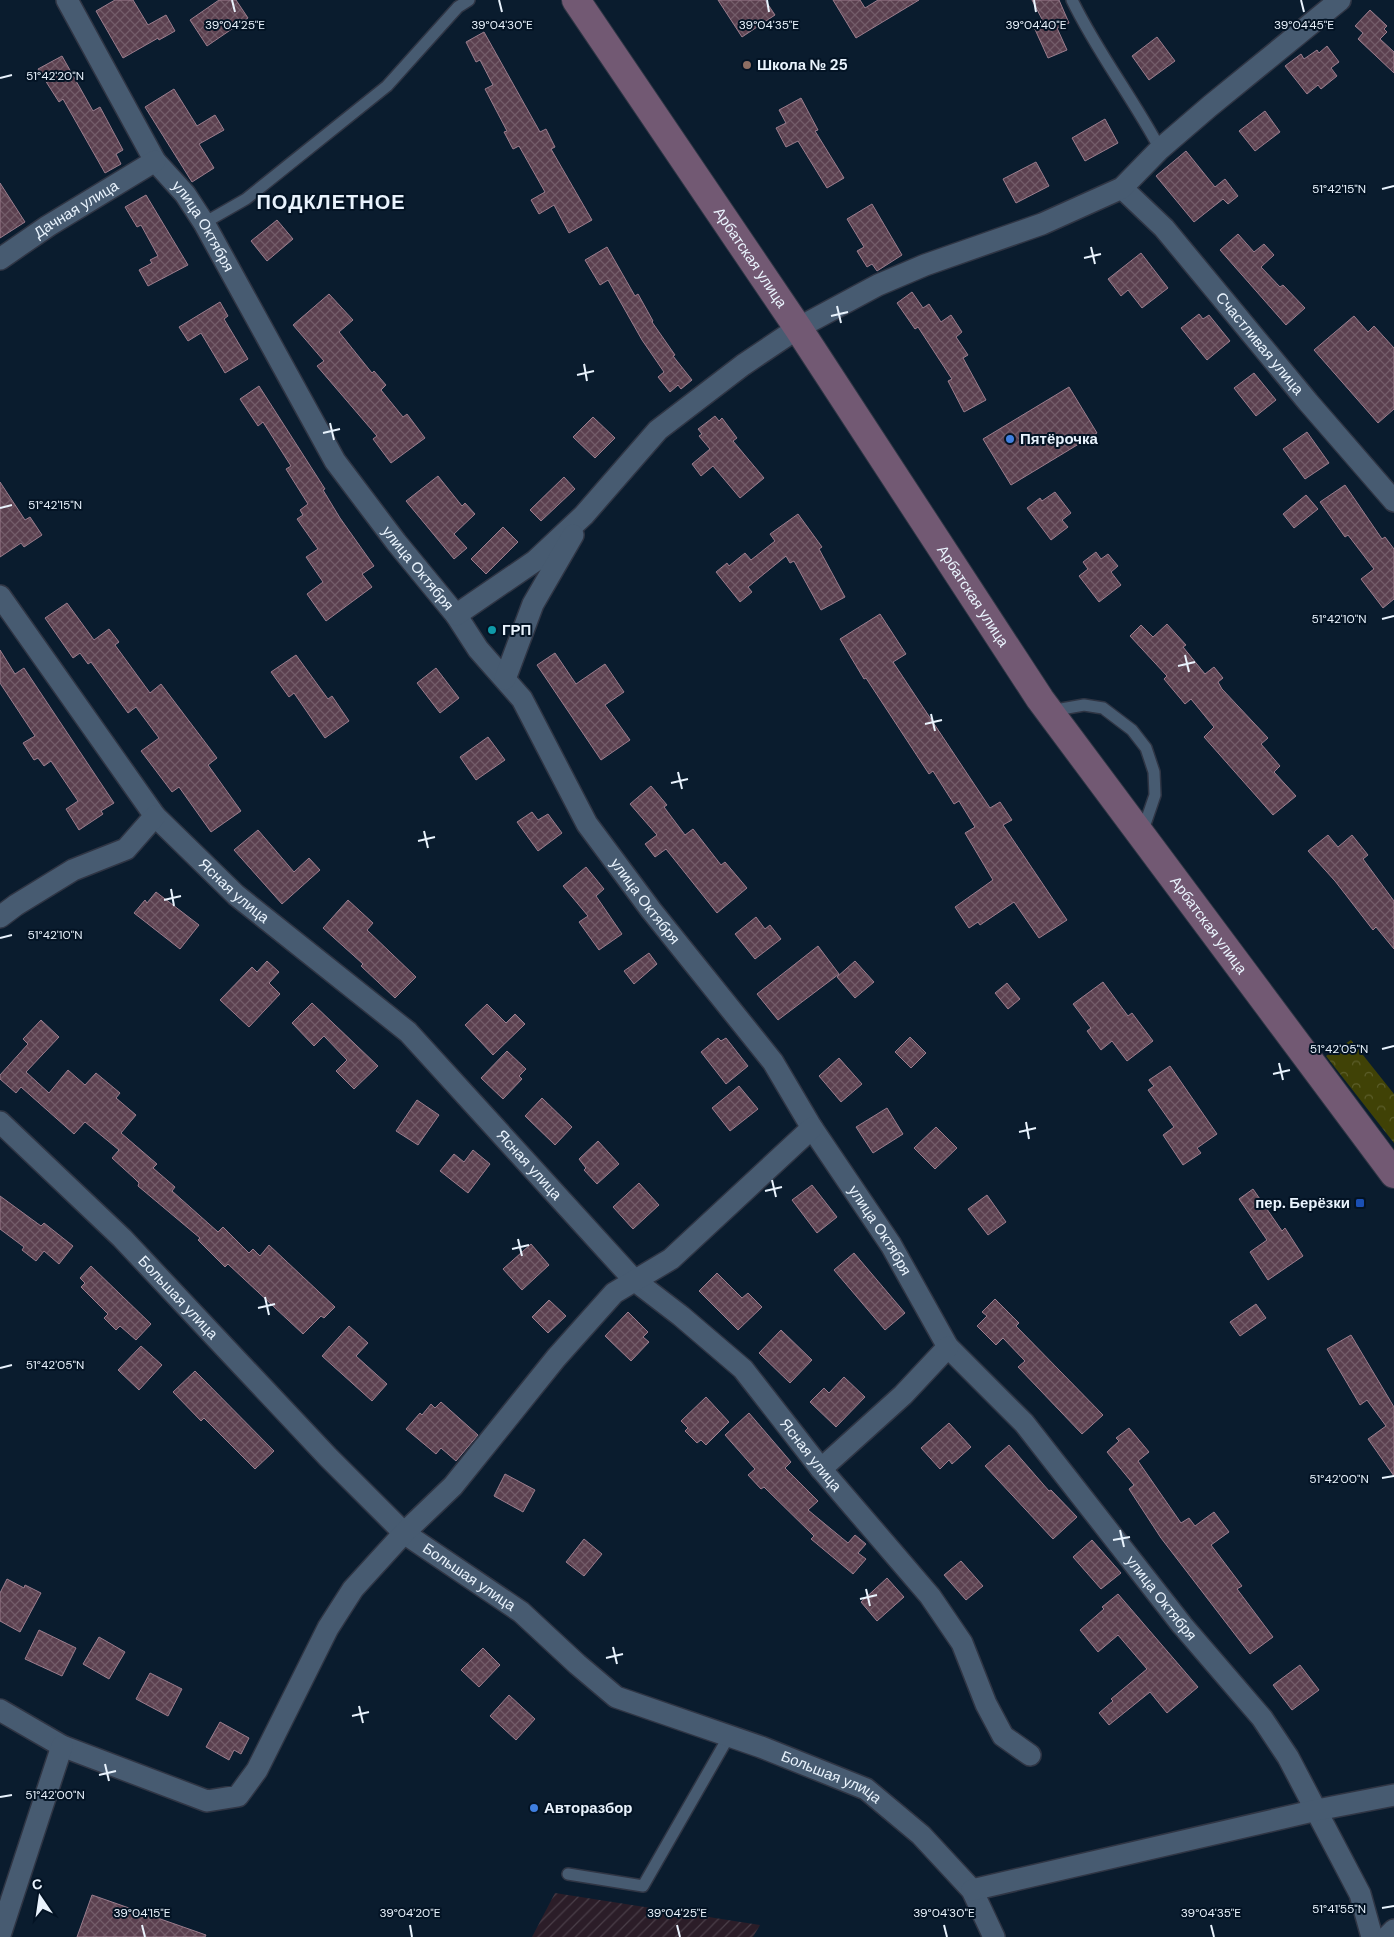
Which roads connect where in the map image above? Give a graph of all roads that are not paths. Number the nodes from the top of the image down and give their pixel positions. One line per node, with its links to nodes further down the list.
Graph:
1 (67, 0): 7 (street, улица Октября)
2 (469, 0): 9 (lane)
3 (576, 0): 11 (main road, Арбатская улица)
4 (1072, 0): 6 (lane)
5 (1340, 0): 6 (street)
6 (1160, 150): 8 (street)
7 (155, 161): 9 (street, улица Октября); 10 (street, Дачная улица)
8 (1122, 188): 11 (street); 12 (street, Счастливая улица)
9 (204, 223): 15 (street, улица Октября)
10 (0, 260)
11 (798, 328): 13 (street); 17 (main road, Арбатская улица)
12 (1394, 501)
13 (584, 515): 15 (street); 16 (street)
14 (0, 596): 18 (street, Ясная улица)
15 (456, 615): 16 (street, улица Октября)
16 (505, 679): 22 (street, улица Октября)
17 (1049, 711): 19 (main road, Арбатская улица); 19 (lane)
18 (155, 816): 20 (street); 24 (street, Ясная улица)
19 (1142, 835): 23 (main road, Арбатская улица)
20 (0, 917)
21 (0, 1122): 27 (street, Большая улица)
22 (812, 1128): 24 (street); 25 (street, улица Октября)
23 (1394, 1174)
24 (634, 1280): 26 (street, Ясная улица); 27 (street)
25 (948, 1347): 26 (street); 33 (street, улица Октября)
26 (821, 1470): 31 (street, Ясная улица)
27 (404, 1533): 29 (street, Большая улица); 30 (street)
28 (0, 1710): 30 (street)
29 (729, 1736): 34 (lane); 35 (street, Большая улица)
30 (62, 1746): 37 (street)
31 (1030, 1755)
32 (1393, 1795): 33 (street)
33 (1317, 1810): 35 (street); 39 (street, улица Октября)
34 (568, 1874)
35 (972, 1890): 38 (street, Большая улица)
36 (1394, 1930): 40 (street)
37 (0, 1935)
38 (994, 1937)
39 (1372, 1937)
40 (1387, 1937)

